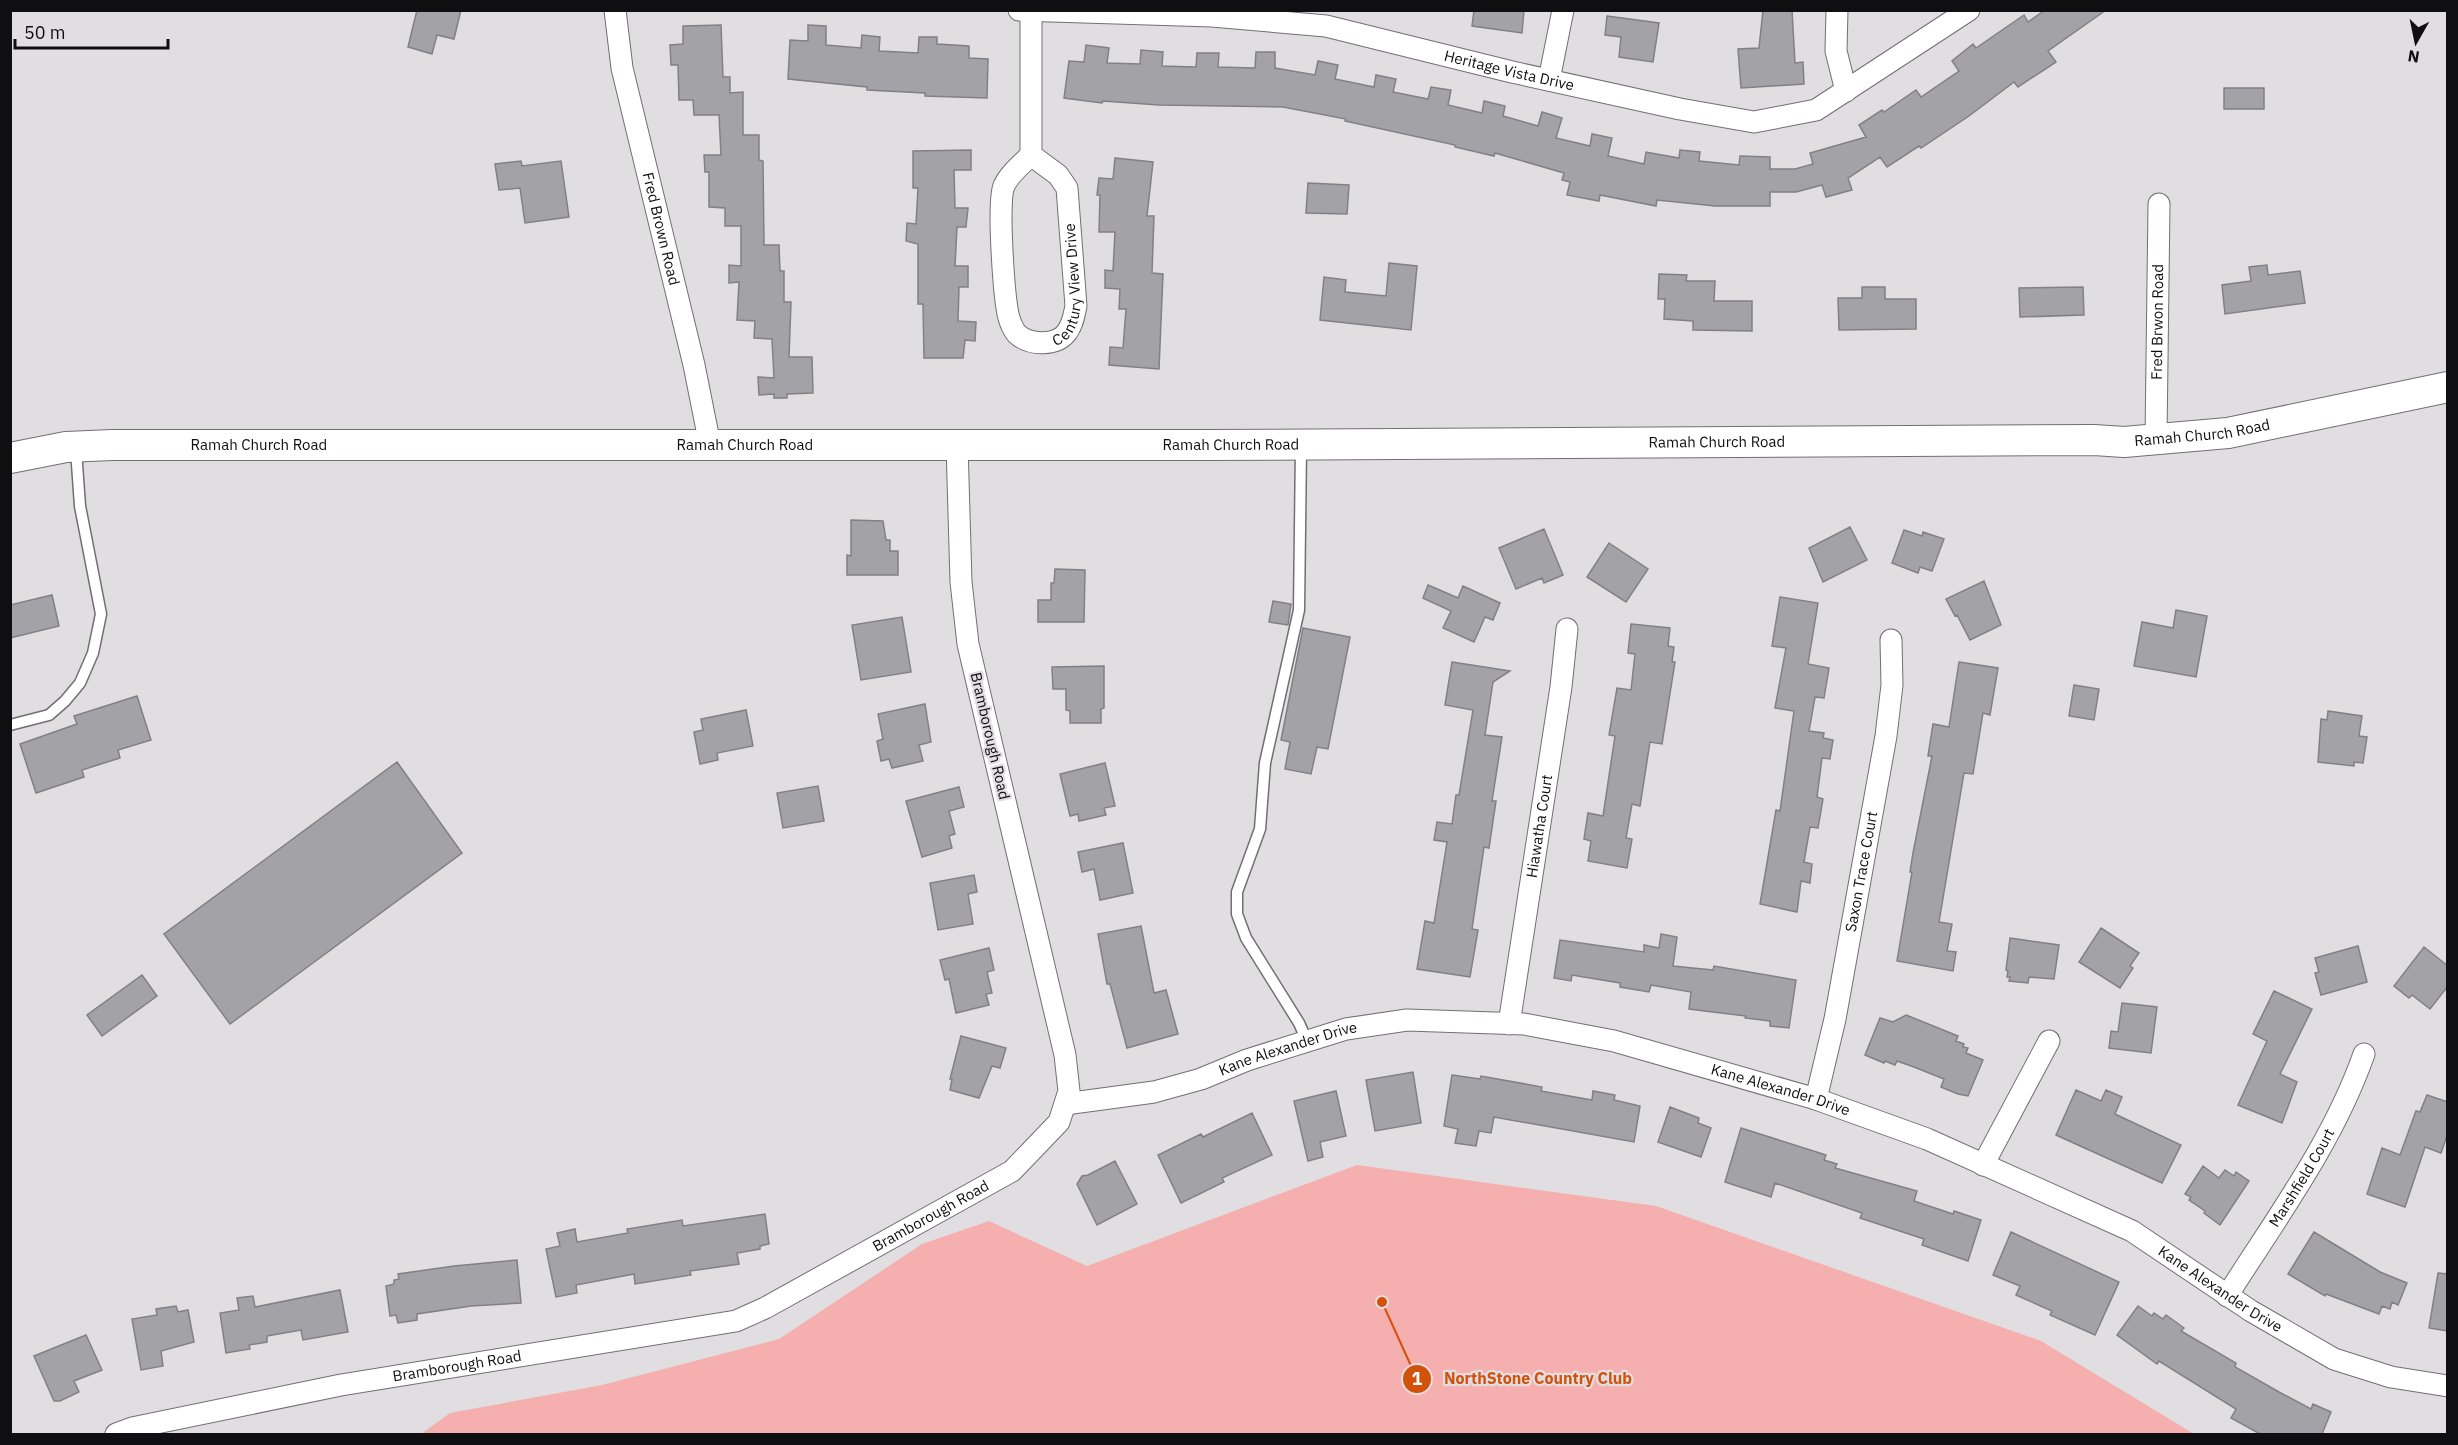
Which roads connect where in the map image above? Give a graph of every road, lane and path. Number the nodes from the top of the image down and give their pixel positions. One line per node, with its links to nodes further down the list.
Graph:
1 (615, 10): 14 (street, Fred Brown Road)
2 (1019, 10): 6 (street, Heritage Vista Drive)
3 (1563, 10): 7 (street)
4 (1837, 10): 8 (street)
5 (1969, 10): 8 (street, Heritage Vista Drive)
6 (1031, 11): 7 (street, Heritage Vista Drive); 9 (street)
7 (1549, 80): 8 (street, Heritage Vista Drive)
8 (1846, 91)
9 (1031, 155): 9 (street, Century View Drive)
10 (2159, 204): 12 (street, Fred Brwon Road)
11 (2448, 387): 12 (main road, Ramah Church Road)
12 (2156, 439): 13 (main road, Ramah Church Road)
13 (1301, 443): 15 (main road, Ramah Church Road); 22 (lane)
14 (710, 445): 15 (main road, Ramah Church Road); 16 (main road, Ramah Church Road)
15 (957, 445): 26 (street, Bramborough Road)
16 (76, 446): 17 (main road, Ramah Church Road); 20 (lane)
17 (10, 458)
18 (1567, 629): 21 (street, Hiawatha Court)
19 (1891, 640): 25 (street, Saxon Trace Court)
20 (10, 725)
21 (1509, 1024): 22 (street, Kane Alexander Drive); 25 (street, Kane Alexander Drive)
22 (1307, 1041): 26 (street, Kane Alexander Drive)
23 (2049, 1041): 27 (street)
24 (2364, 1054): 28 (street, Marshfield Court)
25 (1816, 1099): 27 (street, Kane Alexander Drive)
26 (1065, 1104): 30 (street, Bramborough Road)
27 (1983, 1165): 28 (street, Kane Alexander Drive)
28 (2227, 1296): 29 (street, Kane Alexander Drive)
29 (2448, 1386)
30 (116, 1434)

